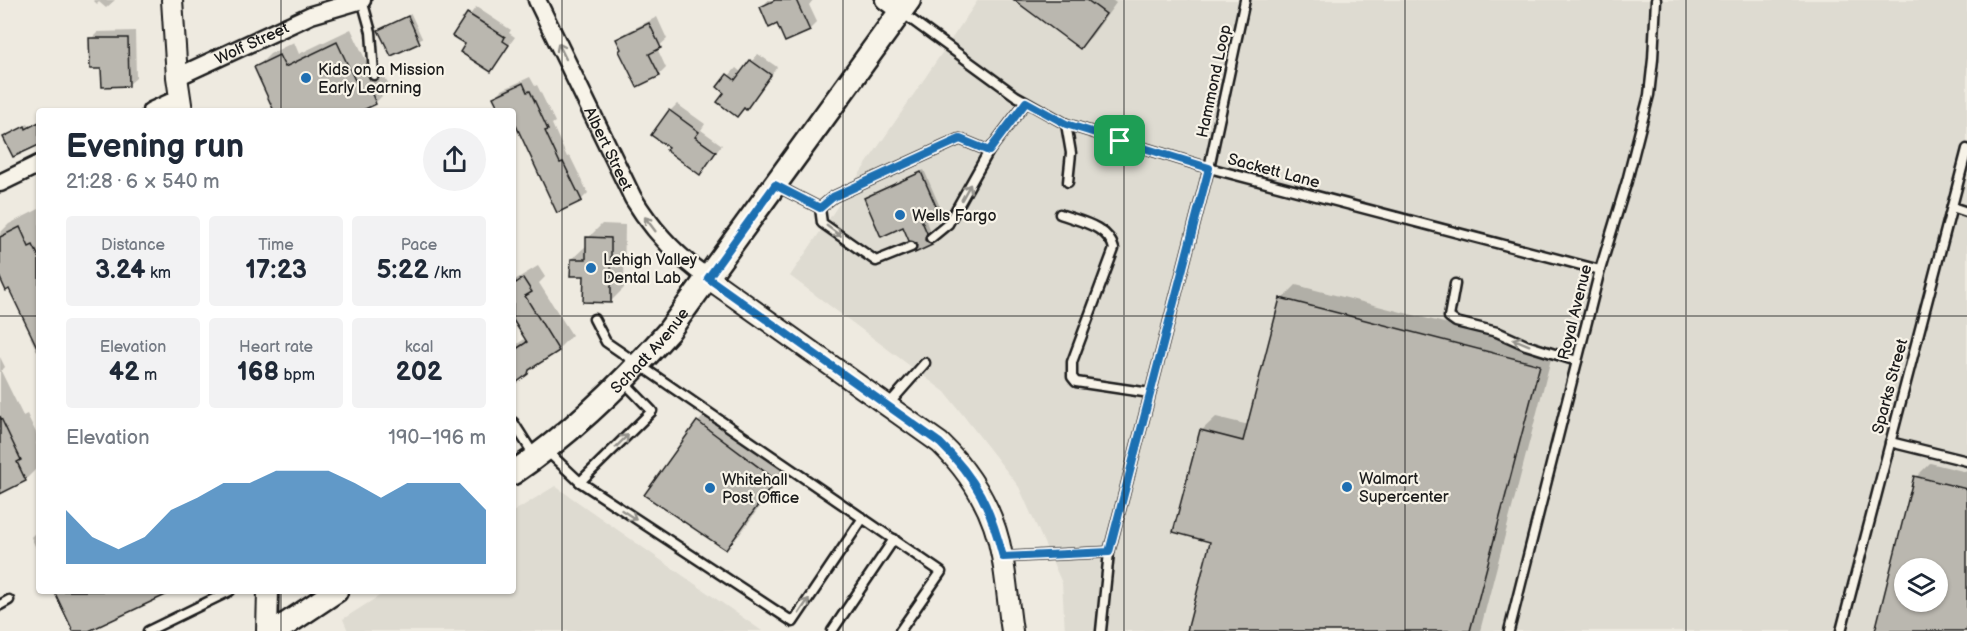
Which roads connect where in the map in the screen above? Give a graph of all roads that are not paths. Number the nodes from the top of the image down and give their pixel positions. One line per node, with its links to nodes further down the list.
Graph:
1 (172, 0): 8 (street)
2 (362, 0): 7 (lane); 8 (street, Wolf Street)
3 (537, 0): 27 (street, Albert Street, one-way to 3)
4 (1245, 0): 16 (lane, Hammond Loop)
5 (1656, 0): 26 (lane, Royal Avenue)
6 (898, 4): 9 (lane, Sackett Lane); 19 (main road, Schadt Avenue)
7 (374, 75)
8 (177, 77): 10 (street)
9 (1026, 102): 12 (lane, Sackett Lane); 14 (lane)
10 (181, 104): 11 (street)
11 (164, 108)
12 (1066, 124): 16 (lane, Sackett Lane); 17 (lane)
13 (1967, 149): 20 (lane, Sparks Street)
14 (989, 151): 21 (lane); 24 (lane, one-way to 14)
15 (36, 165): 18 (street)
16 (1209, 168): 26 (lane, Sackett Lane); 34 (lane, Hammond Loop)
17 (1068, 182)
18 (0, 183)
19 (775, 185): 21 (lane); 27 (main road, Schadt Avenue)
20 (1952, 207): 22 (lane); 37 (lane, Sparks Street)
21 (820, 208): 25 (lane, one-way to 25)
22 (1967, 212)
23 (1060, 214): 34 (lane)
24 (931, 238)
25 (911, 247)
26 (1600, 270): 30 (lane, Royal Avenue)
27 (708, 278): 32 (main road, Schadt Avenue); 35 (street)
28 (1455, 284): 30 (lane, one-way to 28)
29 (594, 319): 32 (lane)
30 (1577, 361): 58 (lane, Royal Avenue)
31 (925, 363): 35 (lane)
32 (639, 364): 33 (main road, Schadt Avenue); 42 (lane)
33 (624, 382): 38 (main road, Schadt Avenue); 41 (lane, one-way to 33)
34 (1150, 393): 44 (lane, Hammond Loop)
35 (887, 406): 45 (street)
36 (516, 425): 38 (lane)
37 (1890, 442): 39 (lane); 59 (lane, Sparks Street)
38 (541, 454): 40 (main road, Schadt Avenue); 41 (lane)
39 (1967, 461)
40 (516, 471)
41 (580, 482): 42 (lane, one-way to 42)
42 (863, 518): 43 (lane)
43 (894, 539): 54 (lane); 55 (lane)
44 (1109, 552): 45 (lane); 57 (lane, Hammond Loop)
45 (1003, 557): 56 (street)
46 (224, 594): 51 (lane)
47 (268, 594): 52 (street)
48 (332, 594): 53 (main road)
49 (9, 600): 50 (lane)
50 (0, 605)
51 (148, 631)
52 (267, 631)
53 (276, 631)
54 (832, 631)
55 (900, 631)
56 (1012, 631)
57 (1101, 631)
58 (1509, 631)
59 (1841, 631)

